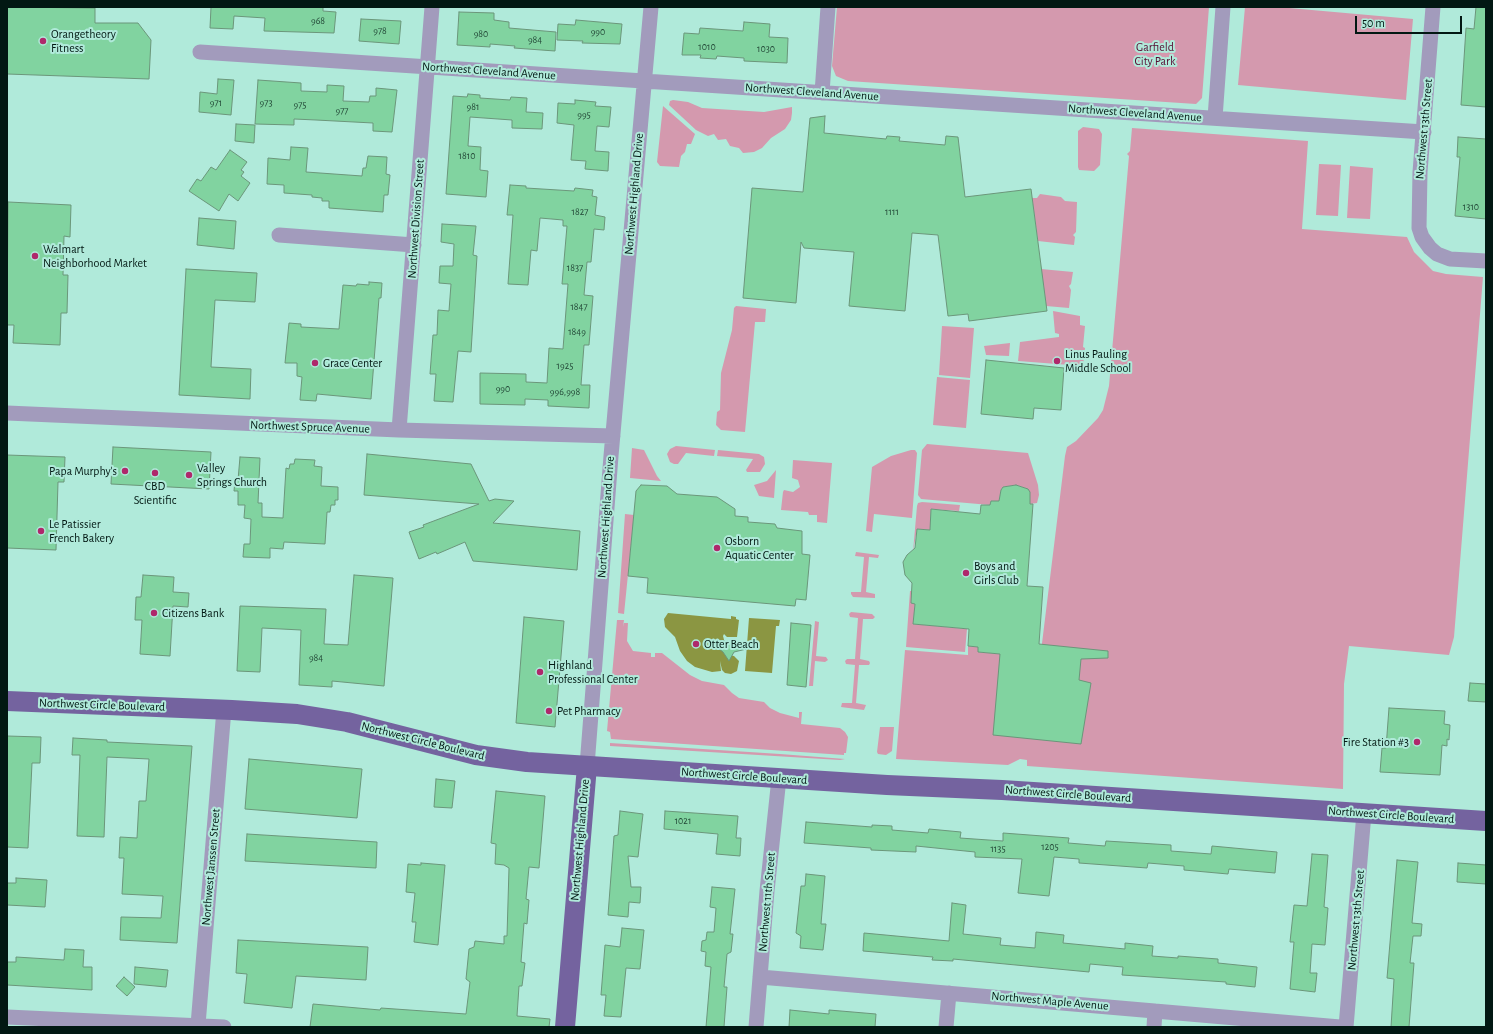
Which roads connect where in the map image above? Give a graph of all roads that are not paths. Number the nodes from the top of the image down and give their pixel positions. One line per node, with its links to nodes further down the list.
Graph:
1 (432, 7): 7 (street, Northwest Division Street)
2 (650, 7): 8 (street, Northwest Highland Drive)
3 (828, 7): 9 (street)
4 (1223, 7): 10 (street)
5 (1433, 7): 11 (street, Northwest 13th Street)
6 (200, 52): 7 (street, Northwest Cleveland Avenue)
7 (427, 68): 8 (street, Northwest Cleveland Avenue); 13 (street, Northwest Division Street)
8 (644, 81): 9 (street, Northwest Cleveland Avenue); 17 (street, Northwest Highland Drive)
9 (822, 93): 10 (street, Northwest Cleveland Avenue)
10 (1215, 118): 11 (street, Northwest Cleveland Avenue)
11 (1424, 132): 14 (street, Northwest 13th Street)
12 (279, 235): 13 (street)
13 (414, 245): 16 (street, Northwest Division Street)
14 (1486, 262)
15 (7, 413): 16 (street, Northwest Spruce Avenue)
16 (399, 430): 17 (street, Northwest Spruce Avenue)
17 (612, 436): 20 (street, Northwest Highland Drive)
18 (7, 701): 19 (main road, Northwest Circle Boulevard)
19 (224, 709): 20 (main road, Northwest Circle Boulevard); 28 (street, Northwest Janssen Street)
20 (587, 766): 21 (main road, Northwest Circle Boulevard); 30 (main road, Northwest Highland Drive)
21 (779, 778): 22 (main road, Northwest Circle Boulevard); 24 (street, Northwest 11th Street)
22 (1364, 813): 23 (main road, Northwest Circle Boulevard); 35 (street, Northwest 13th Street)
23 (1486, 821)
24 (760, 976): 25 (street, Northwest Maple Avenue); 31 (street, Northwest 11th Street)
25 (949, 993): 26 (street, Northwest Maple Avenue); 32 (street)
26 (1156, 1011): 33 (street); 34 (street, Northwest Maple Avenue)
27 (7, 1017): 28 (street)
28 (198, 1025): 29 (street)
29 (224, 1027)
30 (564, 1027)
31 (756, 1027)
32 (946, 1027)
33 (1154, 1027)
34 (1340, 1027)
35 (1346, 1027)

